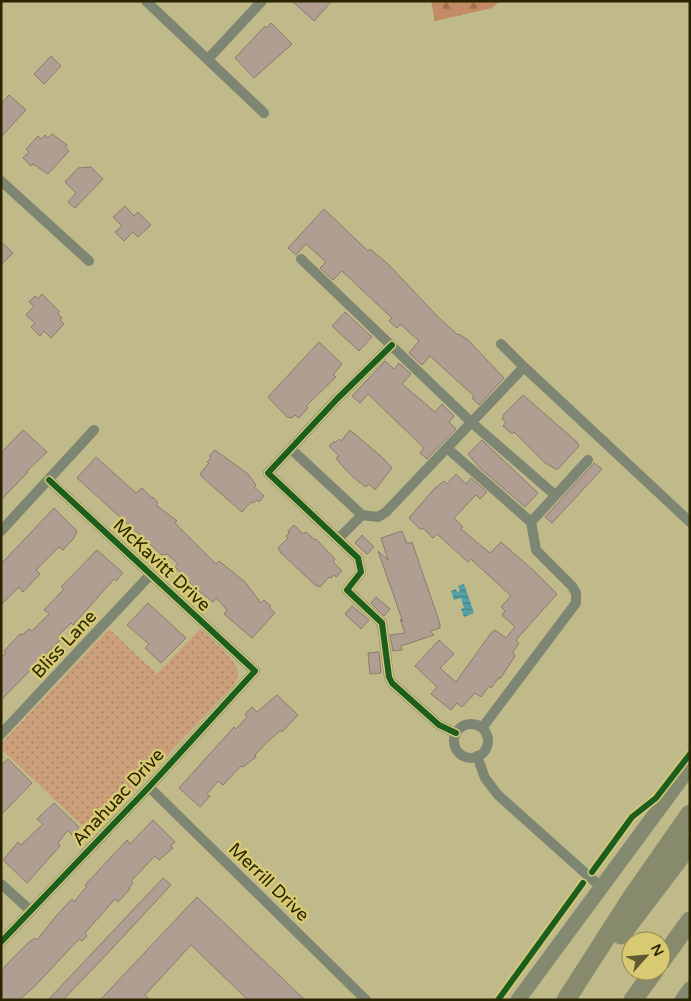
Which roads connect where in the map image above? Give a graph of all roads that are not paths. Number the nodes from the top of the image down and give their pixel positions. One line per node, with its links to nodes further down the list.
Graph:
1 (146, 1): 3 (street)
2 (262, 1): 3 (street)
3 (208, 59): 4 (street)
4 (264, 113)
5 (1, 181): 7 (street)
6 (301, 259): 9 (street)
7 (89, 261)
8 (501, 344): 10 (street)
9 (392, 345): 11 (street); 14 (street)
10 (524, 367): 11 (street); 20 (street)
11 (471, 422): 13 (street); 17 (street)
12 (94, 430): 16 (street)
13 (447, 448): 18 (street); 19 (street)
14 (291, 449): 18 (street); 22 (street)
15 (588, 460): 17 (street)
16 (49, 480): 21 (street); 23 (street, McKavitt Drive)
17 (555, 495): 19 (street)
18 (362, 514): 22 (street)
19 (531, 522): 25 (street)
20 (690, 522)
21 (1, 531)
22 (338, 539): 27 (street)
23 (150, 575): 24 (street, McKavitt Drive); 26 (street, Bliss Lane)
24 (255, 671): 30 (street, Anahuac Drive)
25 (482, 728): 27 (street); 28 (street)
26 (1, 734)
27 (456, 734): 28 (street)
28 (477, 756): 34 (street)
29 (690, 767): 34 (main road)
30 (149, 787): 35 (street, Anahuac Drive); 41 (street, Merrill Drive)
31 (690, 814): 43 (highway)
32 (690, 844): 44 (highway)
33 (1, 884): 35 (street)
34 (602, 888): 42 (main road)
35 (30, 910): 37 (street, Anahuac Drive)
36 (690, 921): 38 (highway)
37 (1, 942)
38 (671, 947)
39 (647, 981): 45 (highway)
40 (690, 989): 46 (main road)
41 (366, 1000)
42 (518, 1000)
43 (566, 1000)
44 (572, 1000)
45 (633, 1000)
46 (682, 1000)

